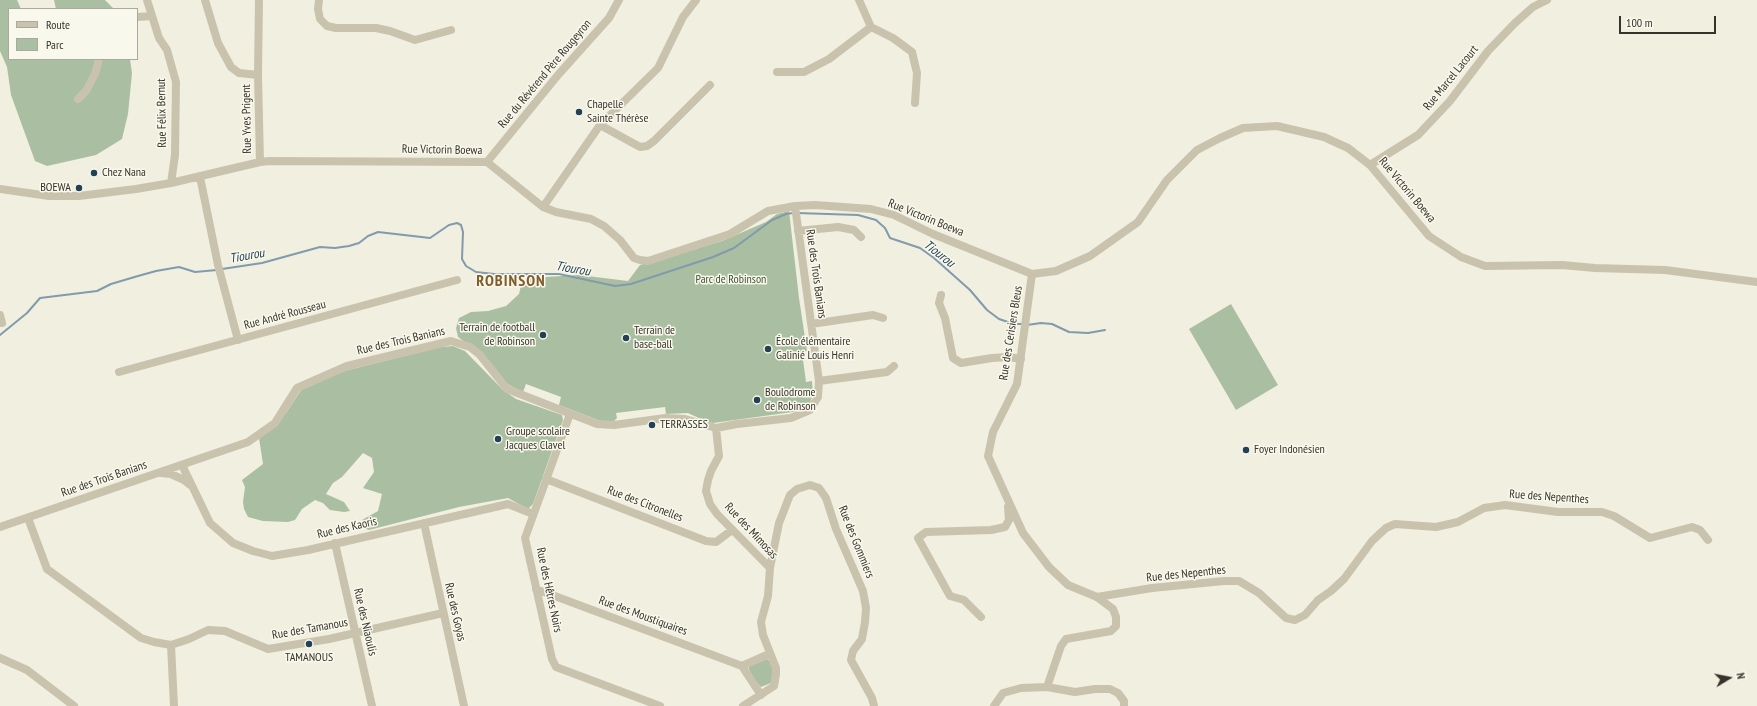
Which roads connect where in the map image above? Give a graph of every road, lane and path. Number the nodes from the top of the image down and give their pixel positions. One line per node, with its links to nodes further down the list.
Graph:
1 (147, 0): 9 (street, Rue Félix Bernut)
2 (205, 0): 15 (street, Rue Yves Prigent)
3 (259, 0): 15 (street, Rue Yves Prigent)
4 (320, 0): 12 (street)
5 (619, 0): 21 (street, Rue du Révérend Père Rougeyron)
6 (696, 0): 19 (street)
7 (859, 0): 11 (street)
8 (1547, 0): 22 (street, Rue Marcel Lacourt)
9 (152, 16): 10 (street); 24 (street, Rue Félix Bernut)
10 (138, 17)
11 (871, 27): 14 (street); 18 (street)
12 (451, 30)
13 (99, 60): 17 (street)
14 (777, 72)
15 (258, 75): 20 (street, Rue Yves Prigent)
16 (710, 85): 19 (street)
17 (78, 100)
18 (915, 103)
19 (600, 125): 26 (street)
20 (260, 162): 21 (street, Rue Victorin Boewa); 23 (street, Rue Victorin Boewa)
21 (487, 162): 26 (street, Rue Victorin Boewa)
22 (1370, 165): 30 (street, Rue Victorin Boewa); 32 (street, Rue Victorin Boewa)
23 (200, 177): 24 (street, Rue Victorin Boewa); 36 (street)
24 (171, 183): 25 (street, Rue Victorin Boewa)
25 (0, 189)
26 (543, 207): 27 (street, Rue Victorin Boewa)
27 (795, 211): 28 (street, Rue des Trois Banians); 30 (street, Rue Victorin Boewa)
28 (798, 231): 29 (street); 35 (street, Rue des Trois Banians)
29 (861, 237)
30 (1032, 274): 37 (street, Rue des Cerisiers Bleus)
31 (457, 280): 36 (street, Rue André Rousseau)
32 (1757, 282)
33 (941, 295): 37 (street)
34 (883, 318): 35 (street)
35 (811, 324): 40 (street, Rue des Trois Banians)
36 (238, 340): 39 (street, Rue André Rousseau)
37 (1021, 359): 47 (street, Rue des Cerisiers Bleus)
38 (894, 366): 40 (street)
39 (119, 372)
40 (819, 381): 42 (street, Rue des Trois Banians)
41 (570, 414): 42 (street, Rue des Trois Banians); 43 (street, Rue des Trois Banians); 45 (street, Rue des Hêtres Noirs)
42 (716, 428): 52 (street, Rue des Mimosas)
43 (182, 465): 44 (street, Rue des Trois Banians); 46 (street, Rue des Kaoris)
44 (160, 473): 46 (street, Rue des Kaoris); 49 (street, Rue des Trois Banians)
45 (546, 479): 48 (street, Rue des Hêtres Noirs); 52 (street, Rue des Citronelles)
46 (193, 488): 54 (street, Rue des Kaoris)
47 (1007, 498): 57 (street, Rue des Cerisiers Bleus); 59 (street)
48 (533, 514): 50 (street, Rue des Kaoris); 56 (street, Rue des Hêtres Noirs)
49 (28, 518): 51 (street, Rue des Trois Banians); 61 (street)
50 (424, 523): 54 (street, Rue des Kaoris); 58 (street, Rue des Goyas)
51 (0, 527)
52 (732, 530): 55 (street, Rue des Mimosas)
53 (1708, 540): 57 (street, Rue des Nepenthes)
54 (335, 544): 60 (street, Rue des Niaoulis)
55 (770, 568): 62 (street, Rue des Mimosas); 73 (street, Rue des Gommiers)
56 (536, 589): 64 (street, Rue des Moustiquaires); 71 (street, Rue des Hêtres Noirs)
57 (1097, 597): 65 (street, Rue des Cerisiers Bleus)
58 (443, 613): 60 (street, Rue des Tamanous); 70 (street, Rue des Goyas)
59 (981, 616)
60 (356, 633): 61 (street, Rue des Tamanous); 69 (street, Rue des Niaoulis)
61 (171, 645): 68 (street)
62 (769, 654): 64 (street); 66 (street, Rue des Mimosas)
63 (0, 658): 67 (street)
64 (742, 666): 66 (street)
65 (1047, 687): 74 (street); 75 (street)
66 (761, 695): 72 (street, Rue des Mimosas)
67 (74, 706)
68 (174, 706)
69 (372, 706)
70 (464, 706)
71 (660, 706)
72 (743, 706)
73 (874, 706)
74 (994, 706)
75 (1124, 706)

